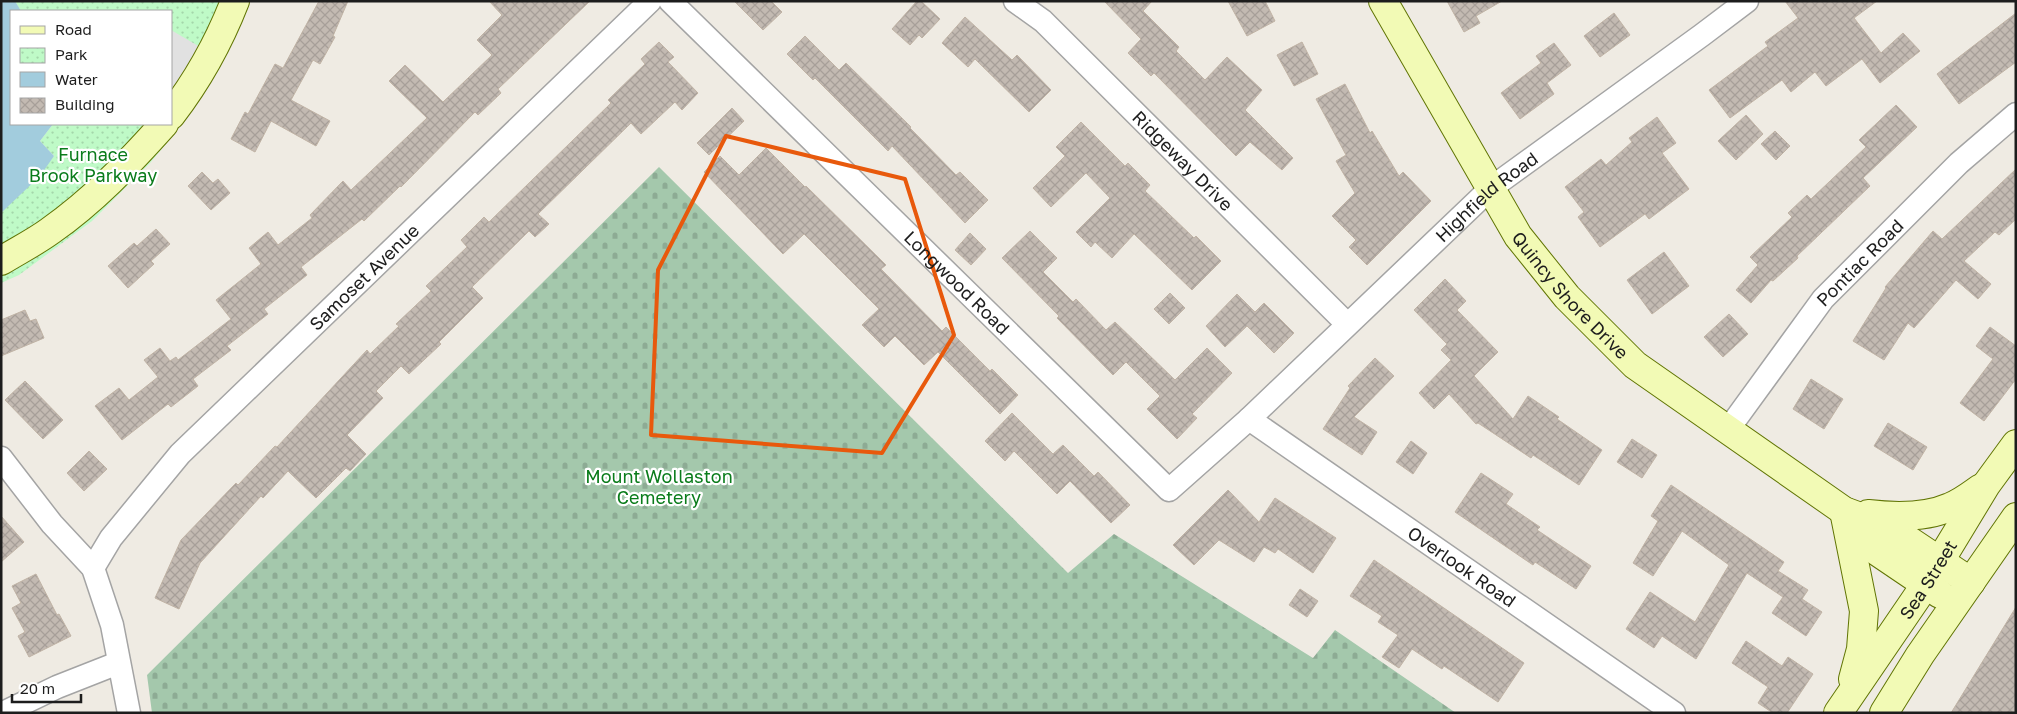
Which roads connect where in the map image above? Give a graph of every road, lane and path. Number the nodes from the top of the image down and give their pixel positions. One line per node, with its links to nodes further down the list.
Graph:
1 (235, 1): 7 (main road)
2 (650, 1): 21 (street, Samoset Avenue)
3 (670, 1): 13 (street, Longwood Road)
4 (1015, 1): 12 (street, Ridgeway Drive)
5 (1383, 1): 10 (main road, Quincy Shore Drive)
6 (1747, 1): 10 (street, Highfield Road)
7 (172, 114)
8 (2016, 114): 14 (street, Pontiac Road)
9 (163, 125): 11 (main road)
10 (1491, 188): 12 (street, Highfield Road); 14 (main road, Quincy Shore Drive)
11 (1, 261)
12 (1348, 324): 13 (street, Highfield Road)
13 (1249, 419): 29 (street, Overlook Road)
14 (1727, 431): 18 (main road, Quincy Shore Drive)
15 (2016, 444): 17 (main road, Sea Street)
16 (1, 458): 21 (street)
17 (1986, 485): 18 (main road); 20 (main road, Sea Street)
18 (1844, 511): 20 (main road, Quincy Shore Drive); 23 (main road, Quincy Shore Drive); 26 (main road)
19 (2016, 517): 22 (main road, Sea Street)
20 (1938, 561): 22 (main road, Quincy Shore Drive); 23 (main road, Sea Street)
21 (93, 568): 25 (street)
22 (1971, 582): 24 (main road, Sea Street)
23 (1926, 584): 24 (main road, Quincy Shore Drive); 26 (main road, Sea Street)
24 (1955, 604): 30 (main road, Sea Street)
25 (118, 663): 27 (street); 28 (street)
26 (1843, 704)
27 (3, 713)
28 (129, 713)
29 (1674, 713)
30 (1884, 713)

